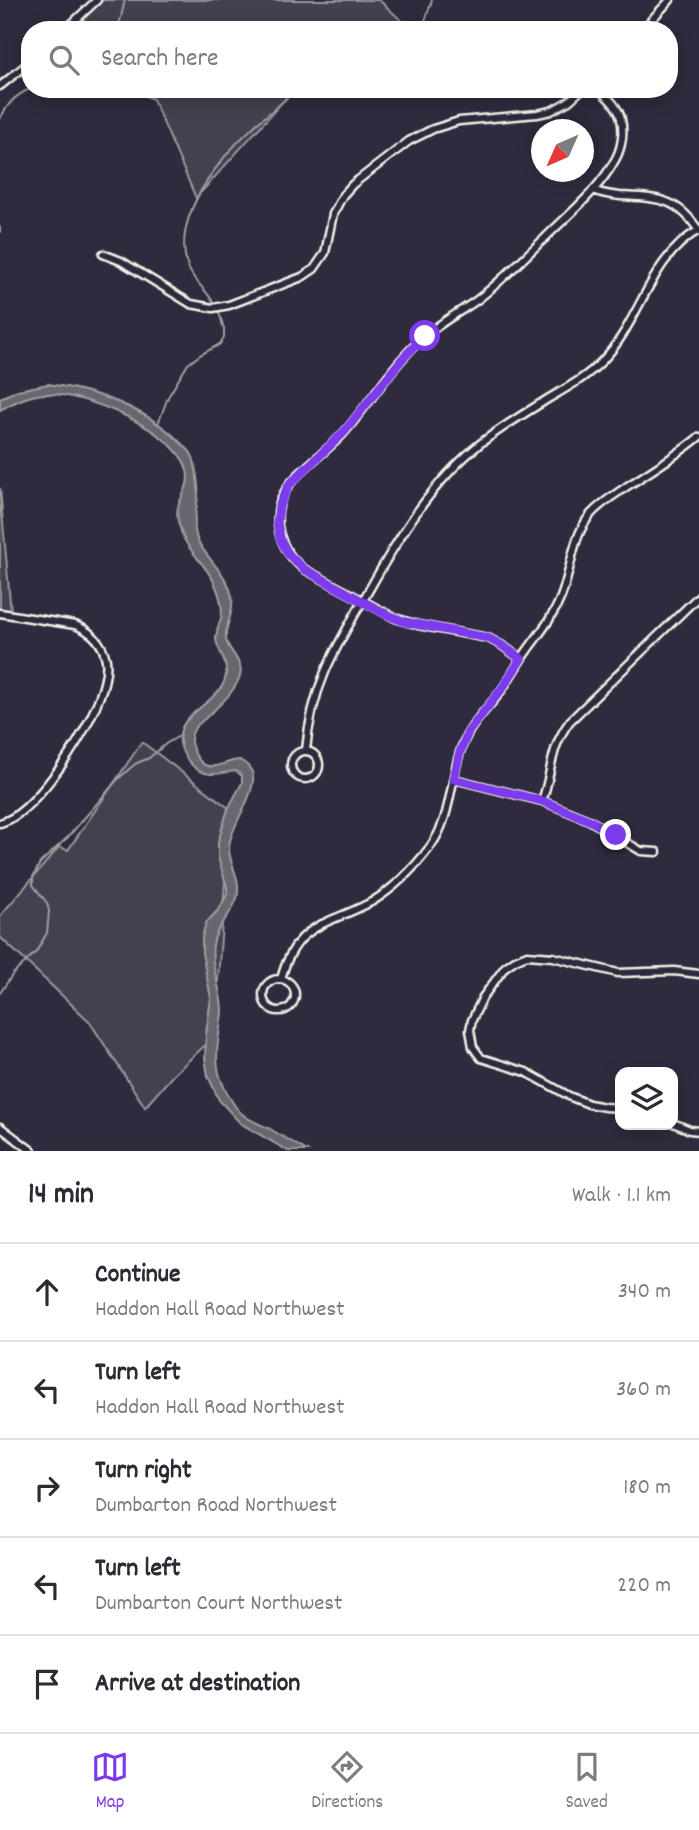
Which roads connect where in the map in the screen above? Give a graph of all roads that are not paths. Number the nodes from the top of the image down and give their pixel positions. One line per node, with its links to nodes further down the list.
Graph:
1 (97, 0): 3 (street)
2 (670, 0): 4 (street)
3 (75, 21)
4 (650, 21)
5 (21, 69): 6 (street)
6 (0, 86)
7 (572, 98): 11 (street)
8 (606, 98): 9 (street)
9 (593, 190): 10 (street); 14 (street)
10 (699, 230): 14 (street)
11 (103, 254)
12 (699, 438): 16 (street)
13 (699, 596): 19 (street)
14 (362, 602): 16 (street); 17 (street)
15 (0, 613): 20 (street)
16 (521, 659): 18 (street)
17 (306, 750): 17 (street)
18 (454, 779): 19 (street); 23 (street)
19 (542, 801): 21 (street)
20 (0, 823)
21 (657, 852)
22 (699, 974): 24 (street)
23 (281, 979): 23 (street)
24 (615, 1108)
25 (678, 1126): 27 (street)
26 (0, 1127): 28 (street)
27 (699, 1131)
28 (32, 1151)

